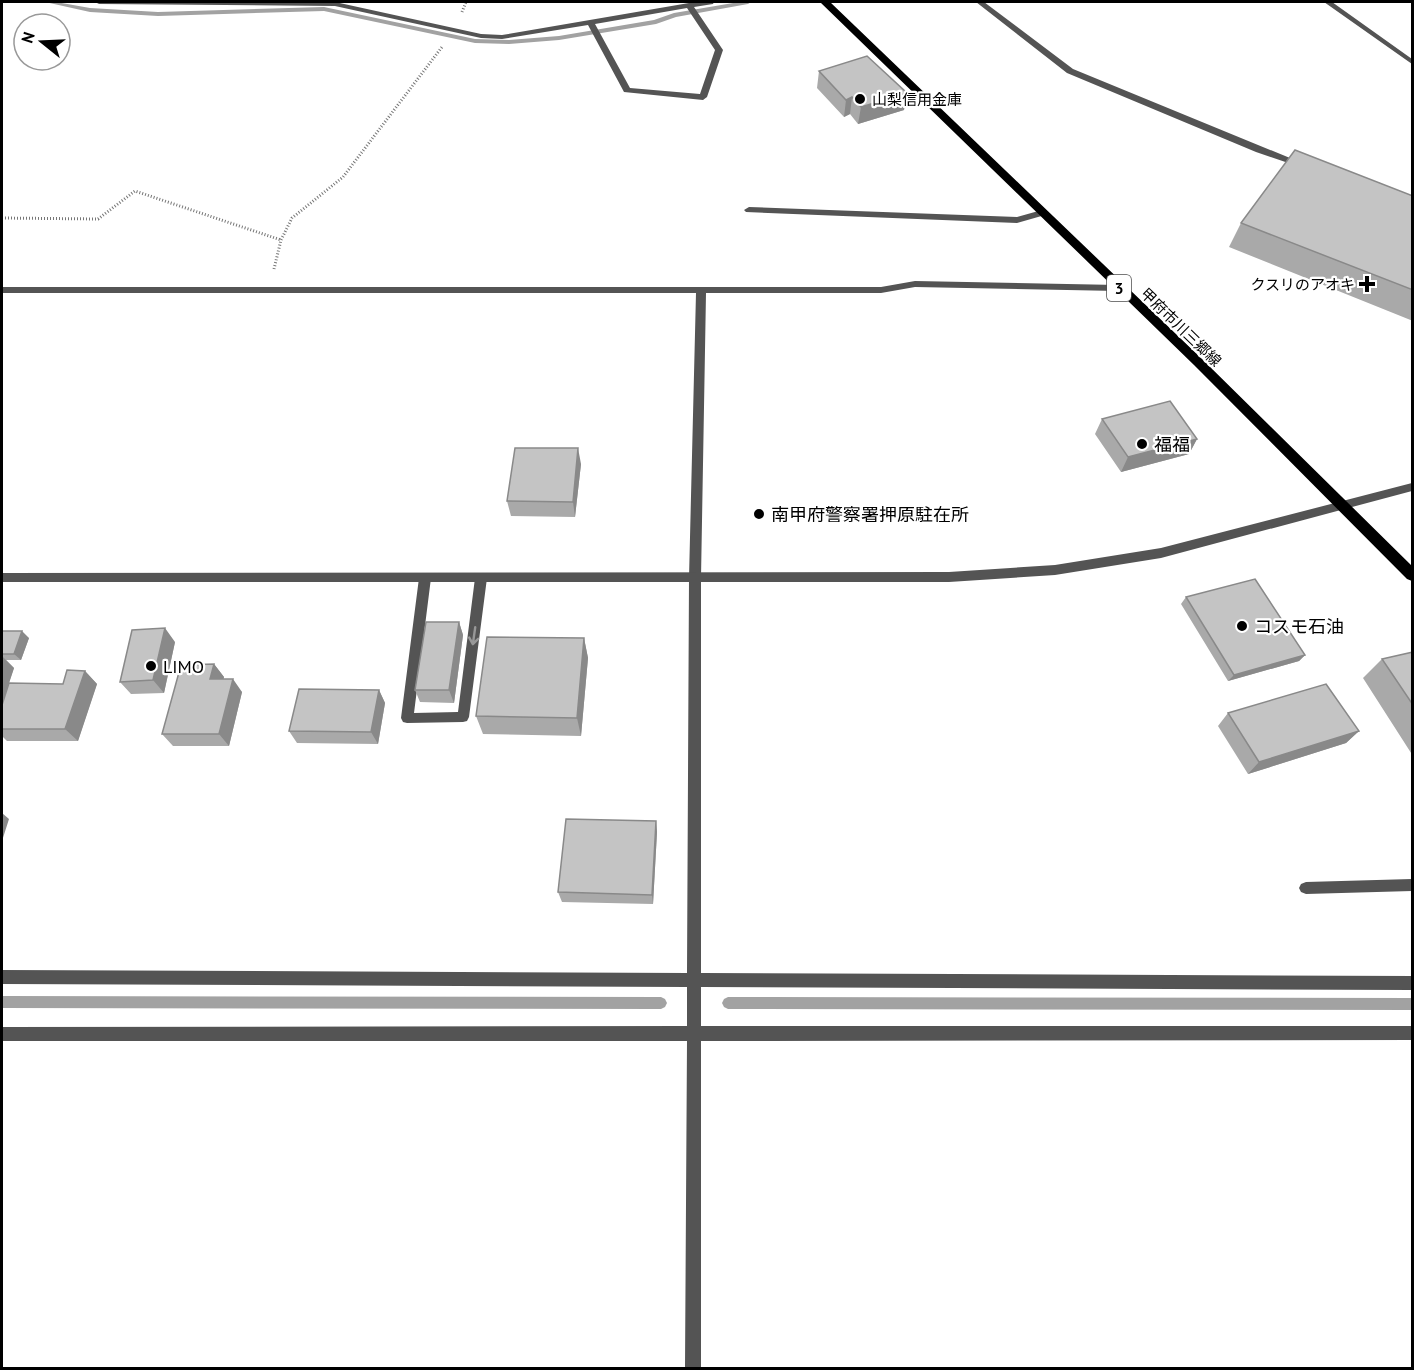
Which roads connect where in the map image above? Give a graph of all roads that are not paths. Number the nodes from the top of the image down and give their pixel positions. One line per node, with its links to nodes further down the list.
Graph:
1 (99, 2): 7 (street)
2 (710, 2): 6 (street)
3 (825, 2): 11 (main road, 甲府市川三郷線 / 3)
4 (980, 2): 9 (street)
5 (1328, 2): 8 (street)
6 (689, 5): 7 (street); 7 (street)
7 (590, 22)
8 (1413, 62)
9 (1314, 168)
10 (749, 210): 11 (street)
11 (1042, 213): 12 (main road, 甲府市川三郷線 / 3)
12 (1118, 288): 14 (street); 16 (main road, 甲府市川三郷線 / 3)
13 (2, 290): 14 (street)
14 (701, 290): 21 (street)
15 (1413, 487): 16 (street)
16 (1343, 508): 17 (main road, 甲府市川三郷線 / 3); 21 (street)
17 (1413, 575)
18 (2, 578): 19 (street)
19 (426, 578): 20 (street); 20 (street, one-way to 19)
20 (481, 578): 21 (street)
21 (694, 578): 25 (street)
22 (1413, 885): 23 (street)
23 (1306, 888)
24 (2, 976): 25 (street)
25 (694, 979): 26 (street); 27 (street)
26 (1413, 983)
27 (694, 1033): 28 (street); 29 (street); 30 (street)
28 (1413, 1033)
29 (2, 1034)
30 (693, 1368)

